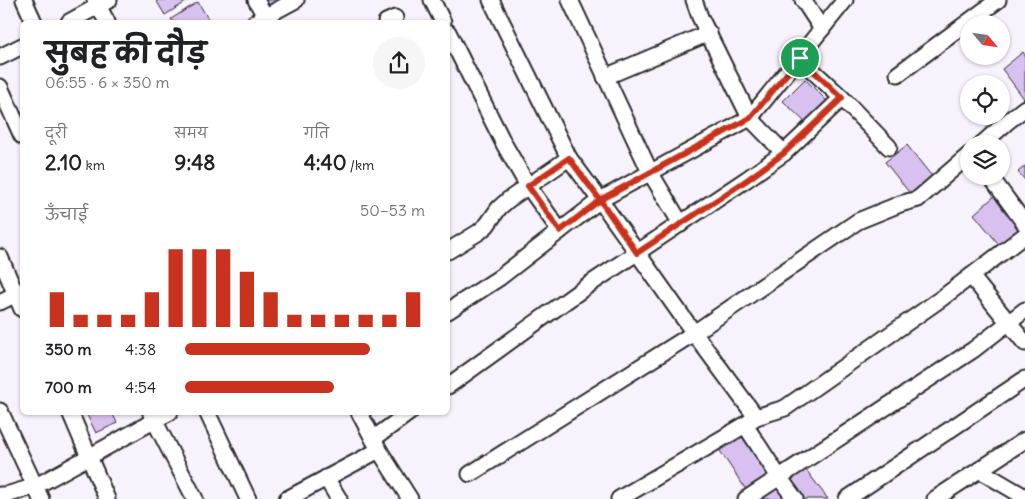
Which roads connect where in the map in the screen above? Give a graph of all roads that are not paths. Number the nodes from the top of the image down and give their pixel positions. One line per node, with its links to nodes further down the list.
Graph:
1 (24, 0): 12 (street)
2 (256, 0): 15 (street)
3 (296, 0): 15 (street)
4 (432, 0): 16 (street)
5 (491, 0): 33 (street)
6 (570, 0): 24 (street)
7 (694, 0): 18 (street)
8 (803, 0): 17 (street)
9 (845, 0): 17 (street)
10 (998, 0): 23 (street)
11 (100, 2): 13 (street); 14 (street)
12 (33, 20)
13 (72, 20)
14 (106, 20)
15 (260, 20)
16 (442, 20)
17 (822, 29): 22 (street)
18 (708, 33): 24 (street); 28 (street)
19 (450, 36): 37 (street)
20 (20, 47): 21 (street)
21 (0, 57)
22 (800, 58): 26 (street); 28 (street)
23 (898, 74)
24 (605, 77): 35 (street)
25 (1, 93): 29 (street)
26 (842, 98): 31 (street); 32 (street)
27 (1025, 108): 30 (street)
28 (750, 118): 32 (street); 35 (street)
29 (20, 132)
30 (993, 135)
31 (889, 147)
32 (784, 153): 39 (street)
33 (569, 158): 37 (street); 38 (street)
34 (960, 163): 52 (street)
35 (650, 172): 38 (street); 39 (street)
36 (997, 185): 40 (street)
37 (528, 186): 41 (street); 43 (street)
38 (600, 200): 41 (street); 44 (street)
39 (681, 224): 44 (street)
40 (1025, 224)
41 (560, 231): 50 (street)
42 (1025, 235): 46 (street)
43 (450, 250)
44 (637, 253): 52 (street); 55 (street)
45 (0, 257): 47 (street)
46 (971, 276): 51 (street); 62 (street)
47 (19, 292): 48 (street)
48 (0, 302)
49 (1025, 310): 51 (street)
50 (450, 311)
51 (1009, 323): 53 (street); 68 (street)
52 (694, 333): 62 (street); 67 (street)
53 (1025, 343)
54 (1025, 379): 82 (street)
55 (450, 385)
56 (0, 411): 70 (street)
57 (71, 415): 65 (street)
58 (208, 415): 75 (street)
59 (361, 415): 64 (street)
60 (407, 415): 64 (street)
61 (152, 417): 65 (street); 74 (street)
62 (750, 421): 68 (street); 79 (street)
63 (1025, 440): 66 (street)
64 (376, 444): 69 (street); 78 (street)
65 (89, 457): 70 (street); 73 (street)
66 (980, 470): 72 (street); 83 (street)
67 (470, 474)
68 (779, 477): 80 (street); 81 (street)
69 (326, 478): 76 (street); 77 (street)
70 (38, 493): 71 (street)
71 (0, 495)
72 (1025, 497)
73 (108, 499)
74 (195, 499)
75 (248, 499)
76 (287, 499)
77 (339, 499)
78 (410, 499)
79 (619, 499)
80 (746, 499)
81 (795, 499)
82 (847, 499)
83 (935, 499)

